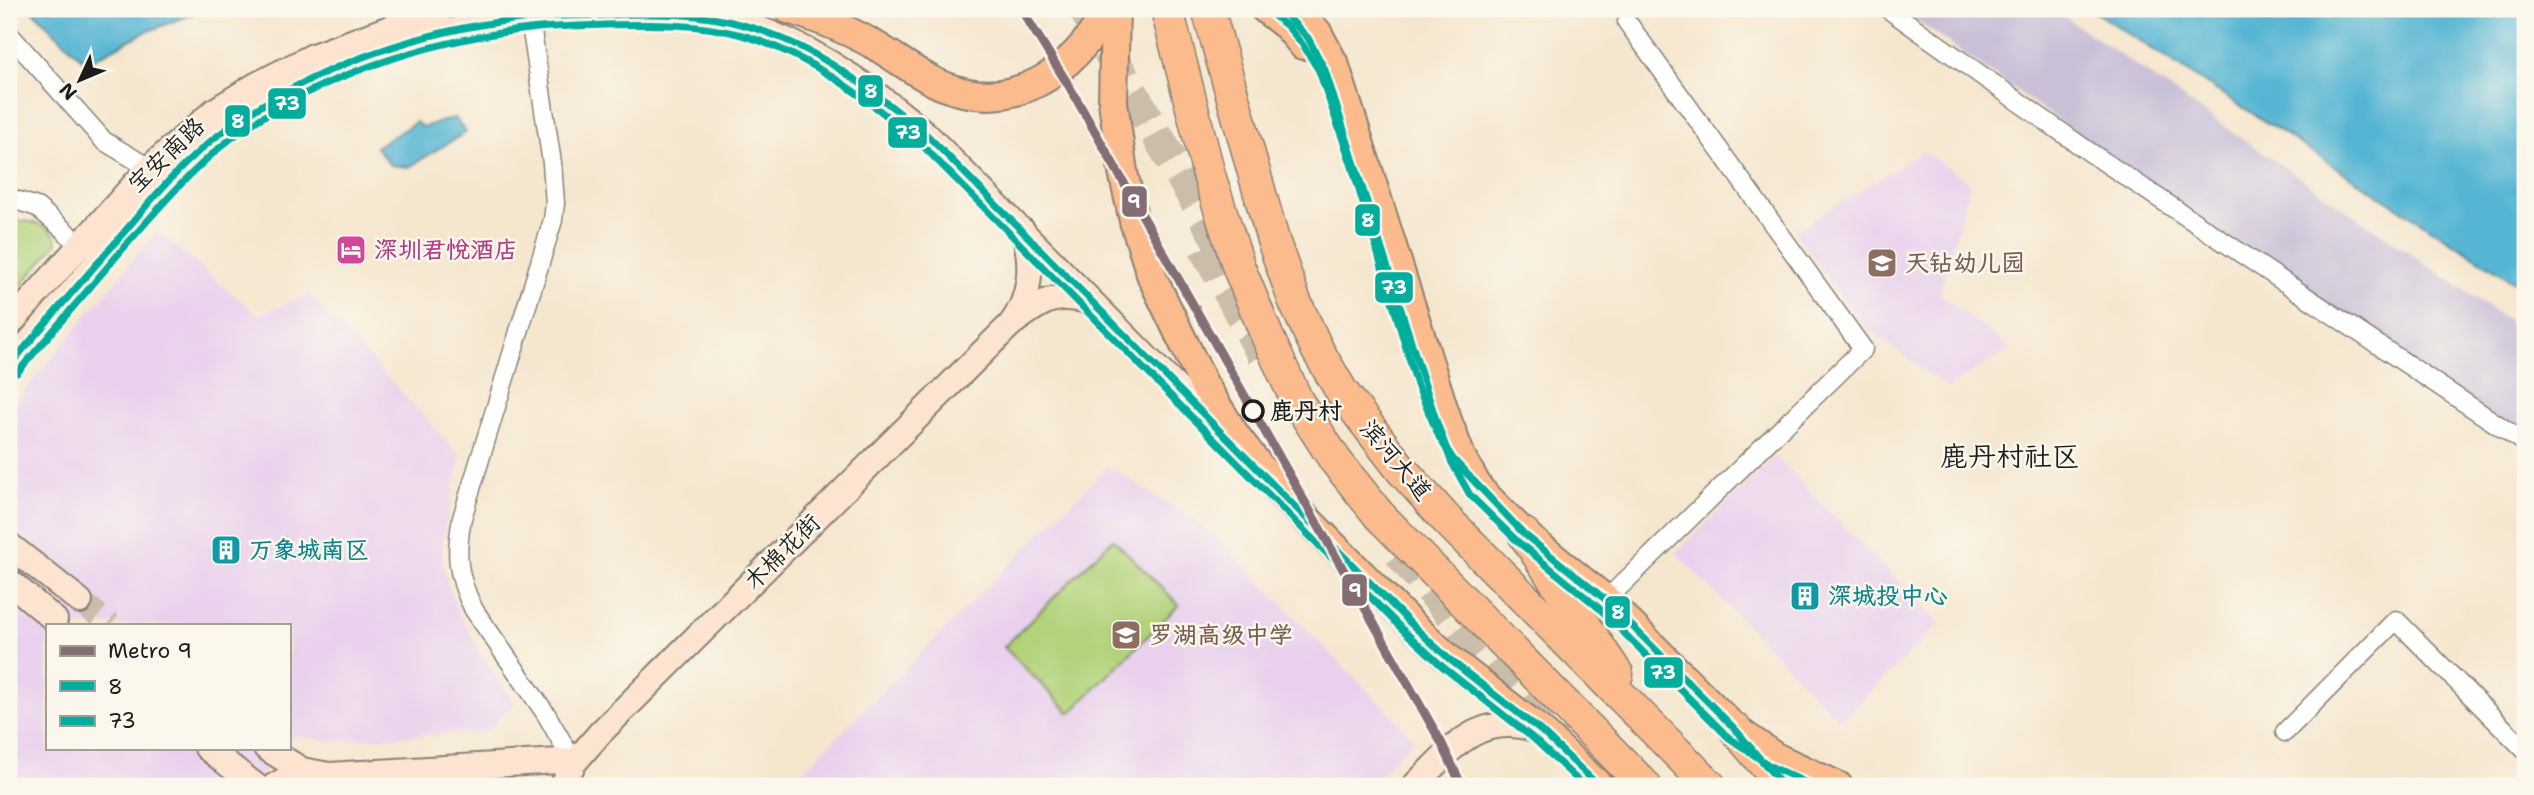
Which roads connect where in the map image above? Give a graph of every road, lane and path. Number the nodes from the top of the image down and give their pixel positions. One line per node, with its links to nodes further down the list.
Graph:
1 (442, 9): 13 (street, 宝安南路)
2 (788, 9): 3 (main road)
3 (1108, 9)
4 (1115, 9): 22 (main road)
5 (1167, 9): 47 (highway, 滨河大道)
6 (1265, 9): 23 (main road)
7 (1294, 9): 23 (main road)
8 (1888, 9): 21 (street)
9 (1211, 17): 30 (highway, 滨河大道)
10 (530, 18): 15 (street, 宝安南路); 20 (street, 宝安南路); 39 (street)
11 (1627, 22): 27 (street)
12 (9, 34): 13 (street)
13 (149, 168): 16 (street, 宝安南路)
14 (9, 198): 16 (street)
15 (1023, 232): 17 (street, 宝安南路); 19 (street, 木棉花街)
16 (80, 247): 18 (street, 宝安南路)
17 (1091, 302): 19 (street, 木棉花街); 22 (street, 宝安南路)
18 (13, 319)
19 (1011, 324): 39 (street, 木棉花街)
20 (9, 366)
21 (2525, 443)
22 (1276, 488): 32 (main road)
23 (1479, 489): 24 (main road)
24 (1524, 534): 27 (main road); 30 (highway)
25 (9, 545): 28 (street)
26 (9, 581): 29 (street)
27 (1606, 600): 31 (main road)
28 (80, 601)
29 (55, 620)
30 (1650, 725): 38 (highway, 滨河大道)
31 (1735, 729): 50 (highway); 51 (main road)
32 (1541, 731): 45 (street); 46 (main road)
33 (2285, 732): 37 (street)
34 (207, 750): 41 (street)
35 (209, 750): 42 (street)
36 (269, 750): 40 (street)
37 (2525, 750)
38 (1682, 758): 48 (highway, 滨河大道); 49 (highway)
39 (575, 762): 40 (street); 44 (street, 木棉花街)
40 (304, 776): 43 (street)
41 (231, 786)
42 (256, 786)
43 (274, 786)
44 (562, 786)
45 (1414, 786)
46 (1598, 786)
47 (1645, 786)
48 (1710, 786)
49 (1725, 786)
50 (1783, 786)
51 (1838, 786)

